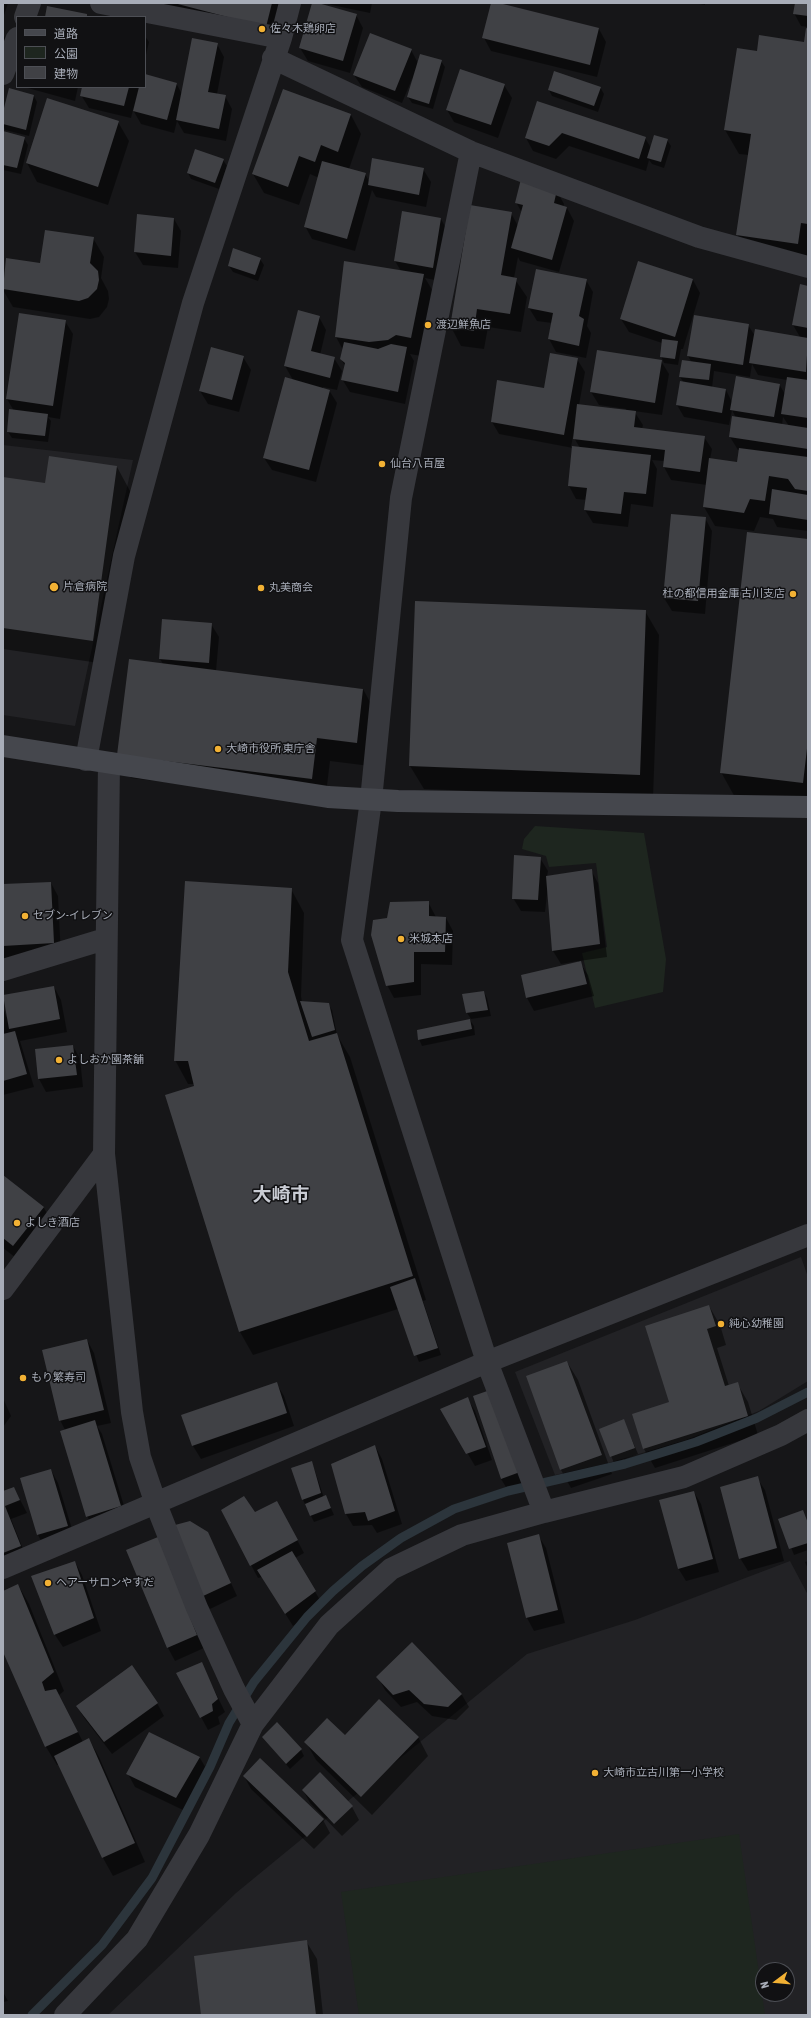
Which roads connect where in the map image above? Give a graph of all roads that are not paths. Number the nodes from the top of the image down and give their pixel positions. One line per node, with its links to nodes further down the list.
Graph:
1 (30, 3): 4 (street)
2 (101, 3): 5 (street)
3 (290, 3): 5 (street)
4 (25, 16)
5 (281, 38): 7 (street)
6 (16, 41): 8 (street)
7 (273, 58): 9 (street); 12 (street)
8 (3, 74)
9 (471, 152): 10 (street); 14 (street)
10 (808, 267)
11 (3, 746): 12 (street)
12 (86, 760): 13 (street)
13 (108, 763): 14 (street); 16 (street)
14 (371, 800): 15 (street); 21 (street)
15 (808, 807)
16 (106, 939): 17 (street); 18 (street)
17 (3, 970)
18 (104, 1154): 20 (street); 23 (street)
19 (808, 1235): 21 (street)
20 (3, 1289)
21 (487, 1362): 23 (street); 24 (street)
22 (808, 1420): 24 (street)
23 (156, 1504): 25 (street); 26 (street)
24 (541, 1505): 26 (street)
25 (3, 1568)
26 (250, 1720): 27 (street)
27 (66, 2015)

